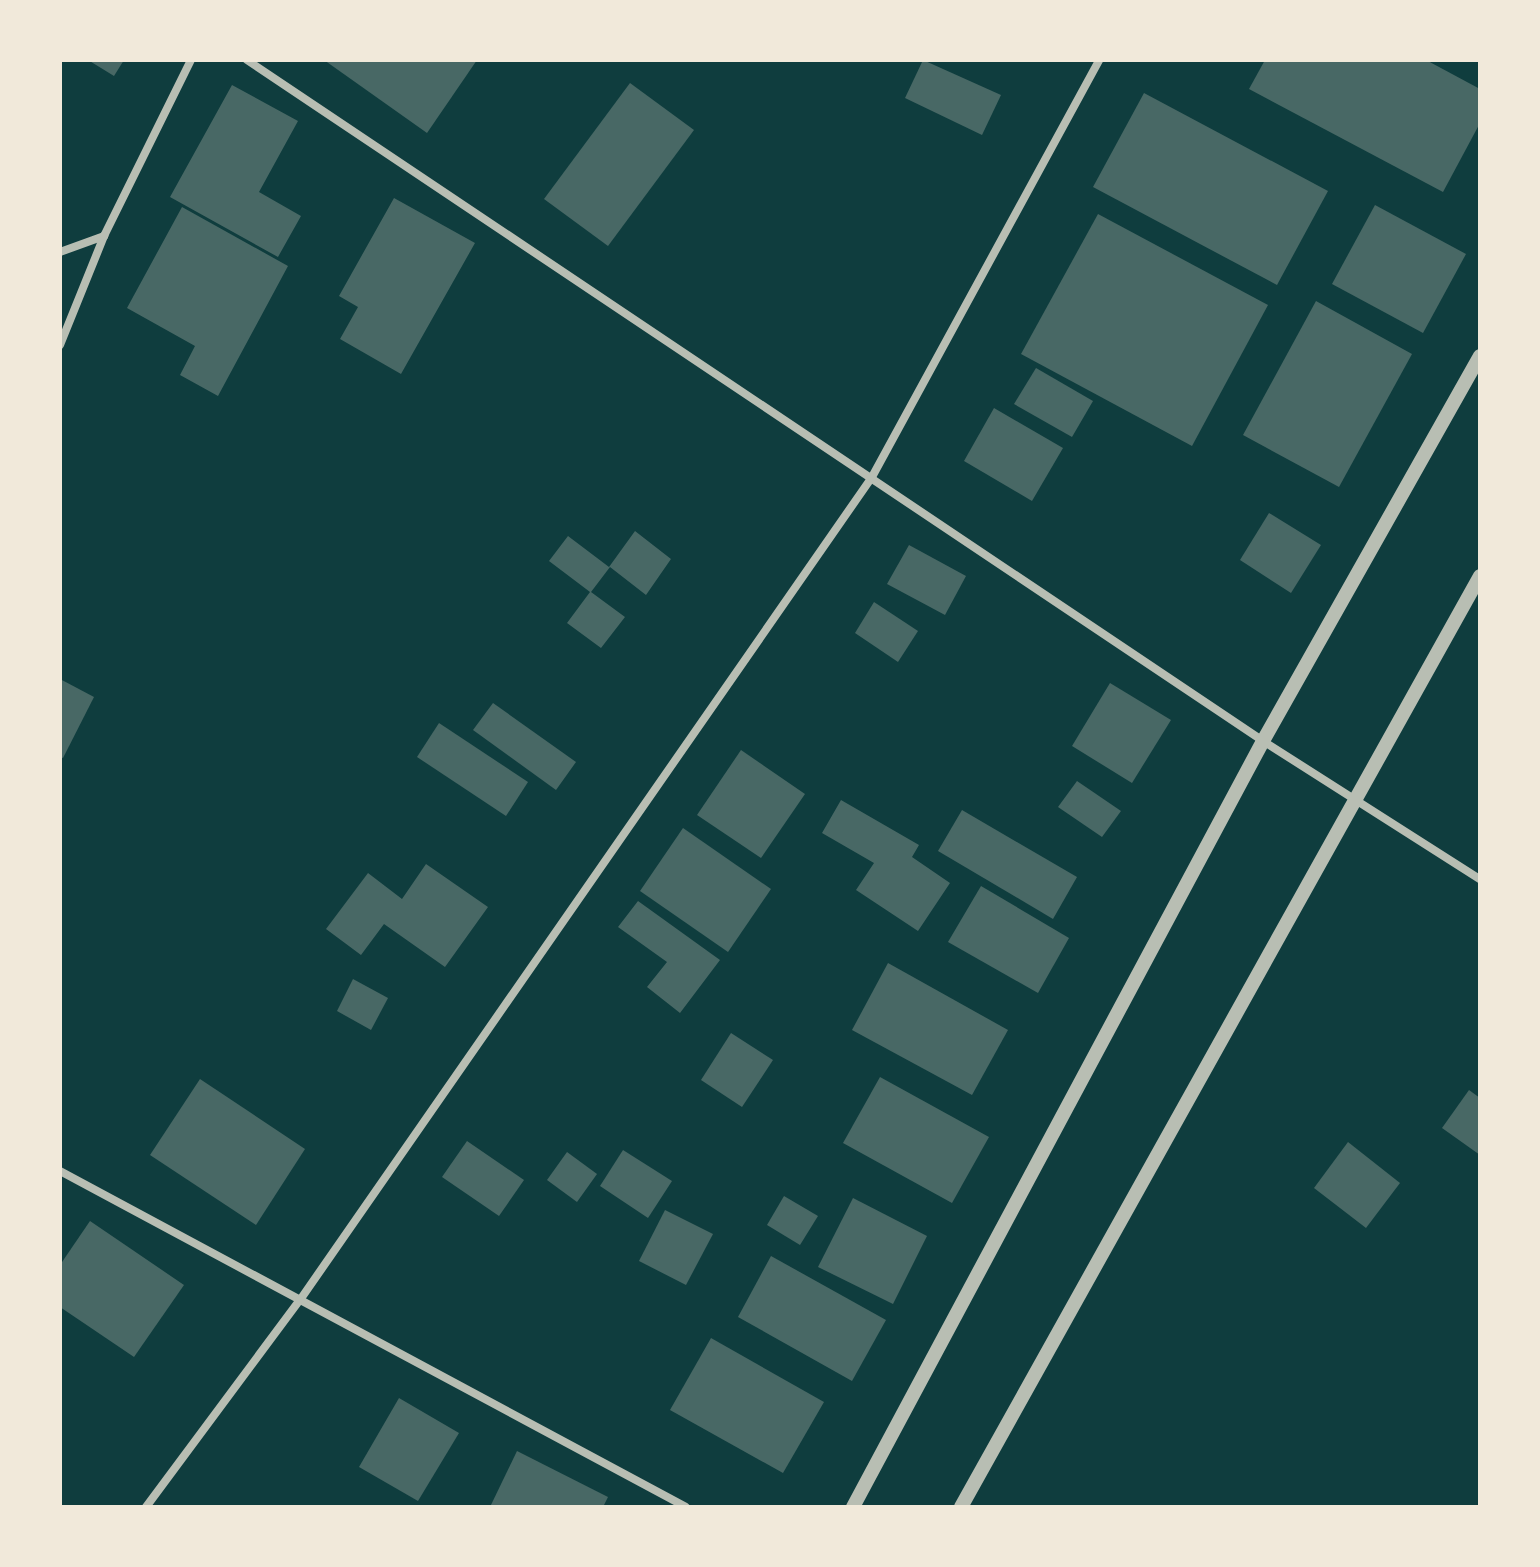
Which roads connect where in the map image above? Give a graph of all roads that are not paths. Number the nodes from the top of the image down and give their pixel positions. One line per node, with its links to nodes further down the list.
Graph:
1 (191, 60): 4 (street)
2 (247, 60): 8 (street)
3 (1099, 60): 8 (street)
4 (104, 236): 5 (street); 6 (street)
5 (60, 252)
6 (60, 345)
7 (1480, 356): 10 (street)
8 (872, 477): 10 (street); 14 (street)
9 (1480, 576): 11 (street)
10 (1263, 741): 11 (street); 17 (street)
11 (1357, 799): 12 (street); 18 (street)
12 (1480, 879)
13 (60, 1171): 14 (street)
14 (300, 1300): 15 (street); 16 (street)
15 (146, 1507)
16 (686, 1507)
17 (853, 1507)
18 (961, 1507)

